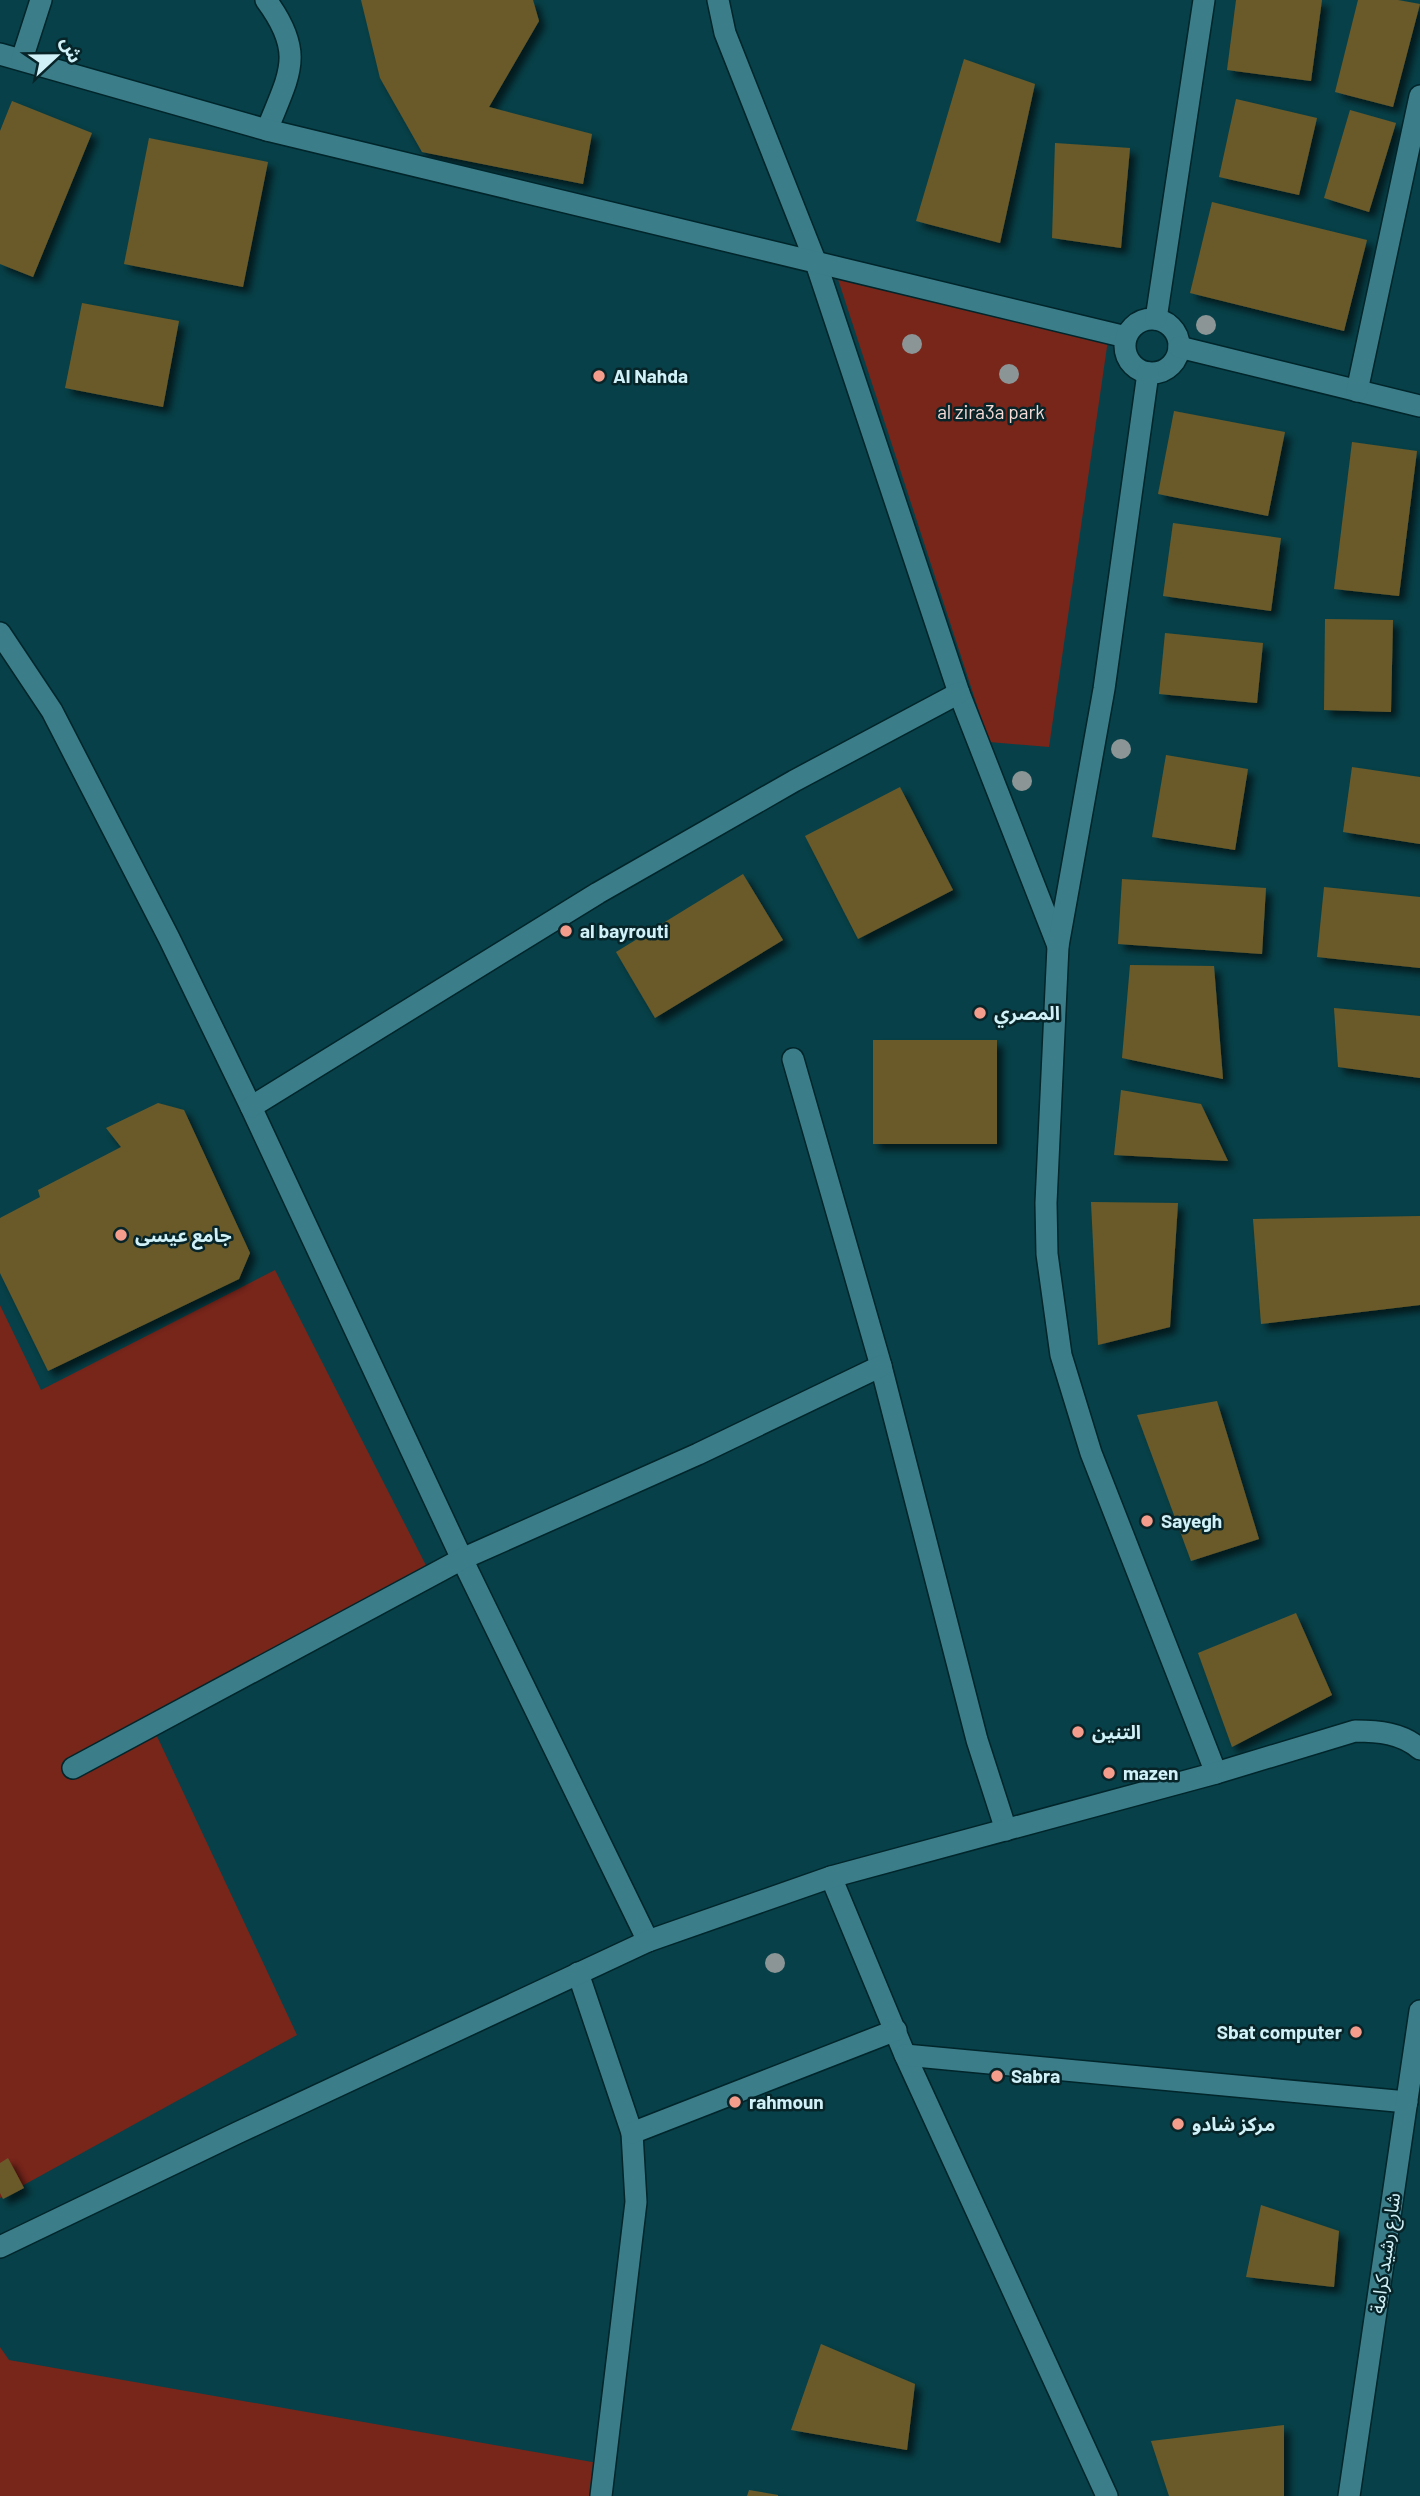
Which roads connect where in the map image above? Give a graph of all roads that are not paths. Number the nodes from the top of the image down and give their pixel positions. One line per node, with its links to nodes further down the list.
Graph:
1 (41, 0): 6 (street)
2 (267, 0): 8 (street)
3 (718, 0): 9 (street)
4 (1204, 0): 10 (street)
5 (0, 54): 6 (street)
6 (22, 59): 8 (street)
7 (1420, 96): 14 (street)
8 (267, 130): 9 (street)
9 (816, 263): 11 (street); 17 (street)
10 (1156, 319): 11 (street); 12 (street)
11 (1126, 337): 13 (street)
12 (1179, 347): 13 (street); 14 (street)
13 (1147, 373): 18 (street)
14 (1357, 391): 15 (street)
15 (1420, 406)
16 (0, 634): 20 (street)
17 (959, 693): 18 (street); 20 (street)
18 (1058, 946): 25 (street)
19 (793, 1059): 21 (street)
20 (250, 1107): 22 (street)
21 (881, 1367): 22 (street); 26 (street)
22 (462, 1559): 24 (street); 28 (street)
23 (1420, 1749): 25 (street)
24 (74, 1768)
25 (1216, 1773): 26 (street)
26 (1006, 1830): 27 (street)
27 (831, 1877): 28 (street); 31 (street)
28 (648, 1941): 29 (street)
29 (578, 1973): 34 (street); 35 (street)
30 (1420, 2011): 33 (street, شارع رشيد كرامة)
31 (896, 2030): 32 (street); 34 (street)
32 (905, 2055): 33 (street); 37 (street)
33 (1407, 2102): 38 (street, شارع رشيد كرامة)
34 (632, 2133): 36 (street)
35 (0, 2247)
36 (601, 2496)
37 (1107, 2496)
38 (1349, 2496)

